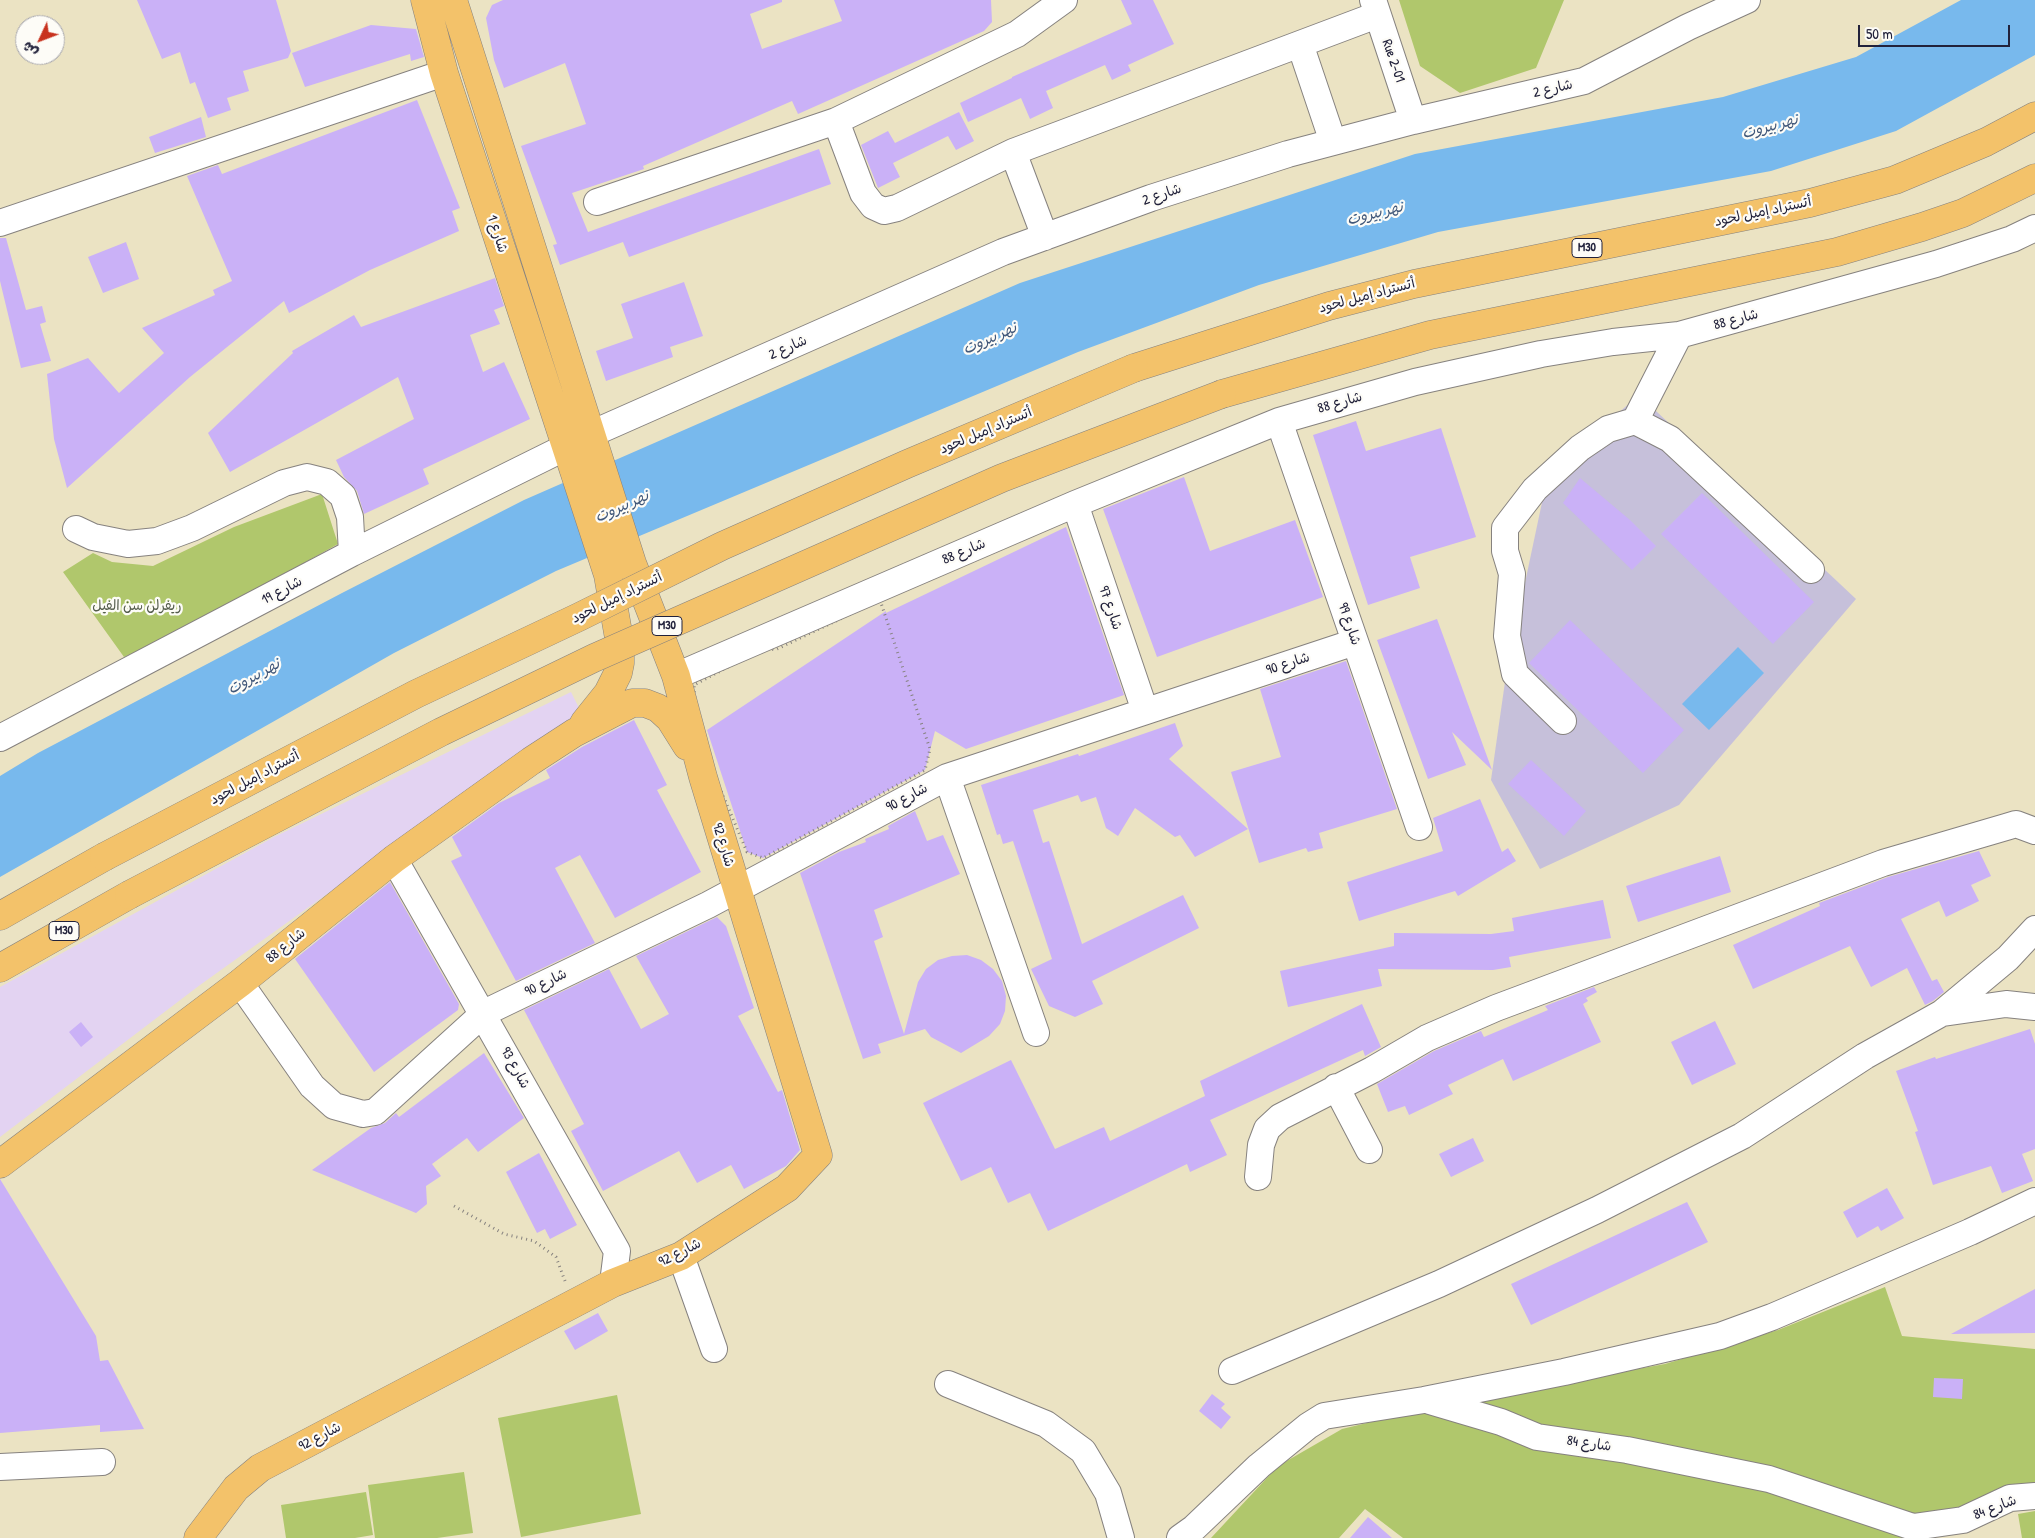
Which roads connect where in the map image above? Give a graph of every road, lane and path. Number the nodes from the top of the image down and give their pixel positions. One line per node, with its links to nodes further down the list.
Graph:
1 (425, 0): 7 (main road, شارع 1)
2 (453, 0): 21 (main road)
3 (1064, 0): 9 (street)
4 (1747, 0): 10 (street, شارع 2)
5 (1375, 8): 6 (street); 10 (street, Rue 2-01)
6 (1300, 44): 11 (street); 12 (street)
7 (444, 73): 15 (street); 22 (main road, شارع 1)
8 (2035, 116): 41 (main road, أتستراد إميل لحود / M30, bridge)
9 (836, 121): 12 (street); 14 (street)
10 (1413, 121): 11 (street, شارع 2)
11 (1332, 142): 17 (street, شارع 2)
12 (1013, 152): 17 (street)
13 (2035, 178): 43 (main road, M30, bridge)
14 (597, 202)
15 (0, 223)
16 (2035, 228): 18 (street, شارع 88)
17 (1045, 237): 21 (street, شارع 2)
18 (1679, 335): 19 (street, شارع 88); 20 (street)
19 (1279, 421): 23 (street, شارع 88); 28 (street, شارع 99)
20 (1635, 421): 27 (street); 32 (street)
21 (595, 443): 26 (main road)
22 (569, 457): 25 (street, شارع 19); 26 (main road, شارع 1)
23 (1075, 504): 30 (street, شارع 88); 31 (street, شارع 97)
24 (76, 529): 25 (street)
25 (352, 554): 34 (street, شارع 19)
26 (620, 569): 30 (main road); 33 (main road)
27 (1811, 570)
28 (1354, 642): 31 (street, شارع 90); 37 (street, شارع 99)
29 (758, 651): 29 (path)
30 (676, 676): 35 (main road)
31 (1145, 711): 36 (street, شارع 90)
32 (1563, 721)
33 (574, 733): 35 (main road); 39 (main road, شارع 88)
34 (0, 738)
35 (702, 777): 40 (main road, شارع 92)
36 (948, 777): 40 (street, شارع 90); 48 (street)
37 (1419, 827)
38 (2035, 831): 49 (street)
39 (394, 859): 44 (main road, شارع 88); 46 (street, شارع 93)
40 (736, 889): 46 (street, شارع 90); 55 (main road, شارع 92)
41 (0, 916)
42 (2035, 929): 47 (street)
43 (0, 968)
44 (240, 983): 46 (street, شارع 90); 51 (main road, شارع 88)
45 (2035, 1007): 47 (street)
46 (484, 1013): 56 (street, شارع 93)
47 (1942, 1013): 59 (street)
48 (1036, 1033)
49 (1336, 1087): 50 (street); 52 (street)
50 (1369, 1150)
51 (0, 1164)
52 (1258, 1177)
53 (2035, 1201): 61 (street)
54 (454, 1206): 57 (path)
55 (681, 1256): 56 (main road, شارع 92); 58 (street)
56 (613, 1283): 57 (main road, شارع 92)
57 (563, 1309): 66 (main road, شارع 92)
58 (714, 1349)
59 (1232, 1371)
60 (948, 1384): 67 (street)
61 (1424, 1400): 65 (street, شارع 84); 68 (street, شارع 84)
62 (102, 1462): 63 (street)
63 (0, 1467)
64 (2035, 1496): 65 (street, شارع 84)
65 (1924, 1532)
66 (198, 1538)
67 (1121, 1538)
68 (1180, 1538)

